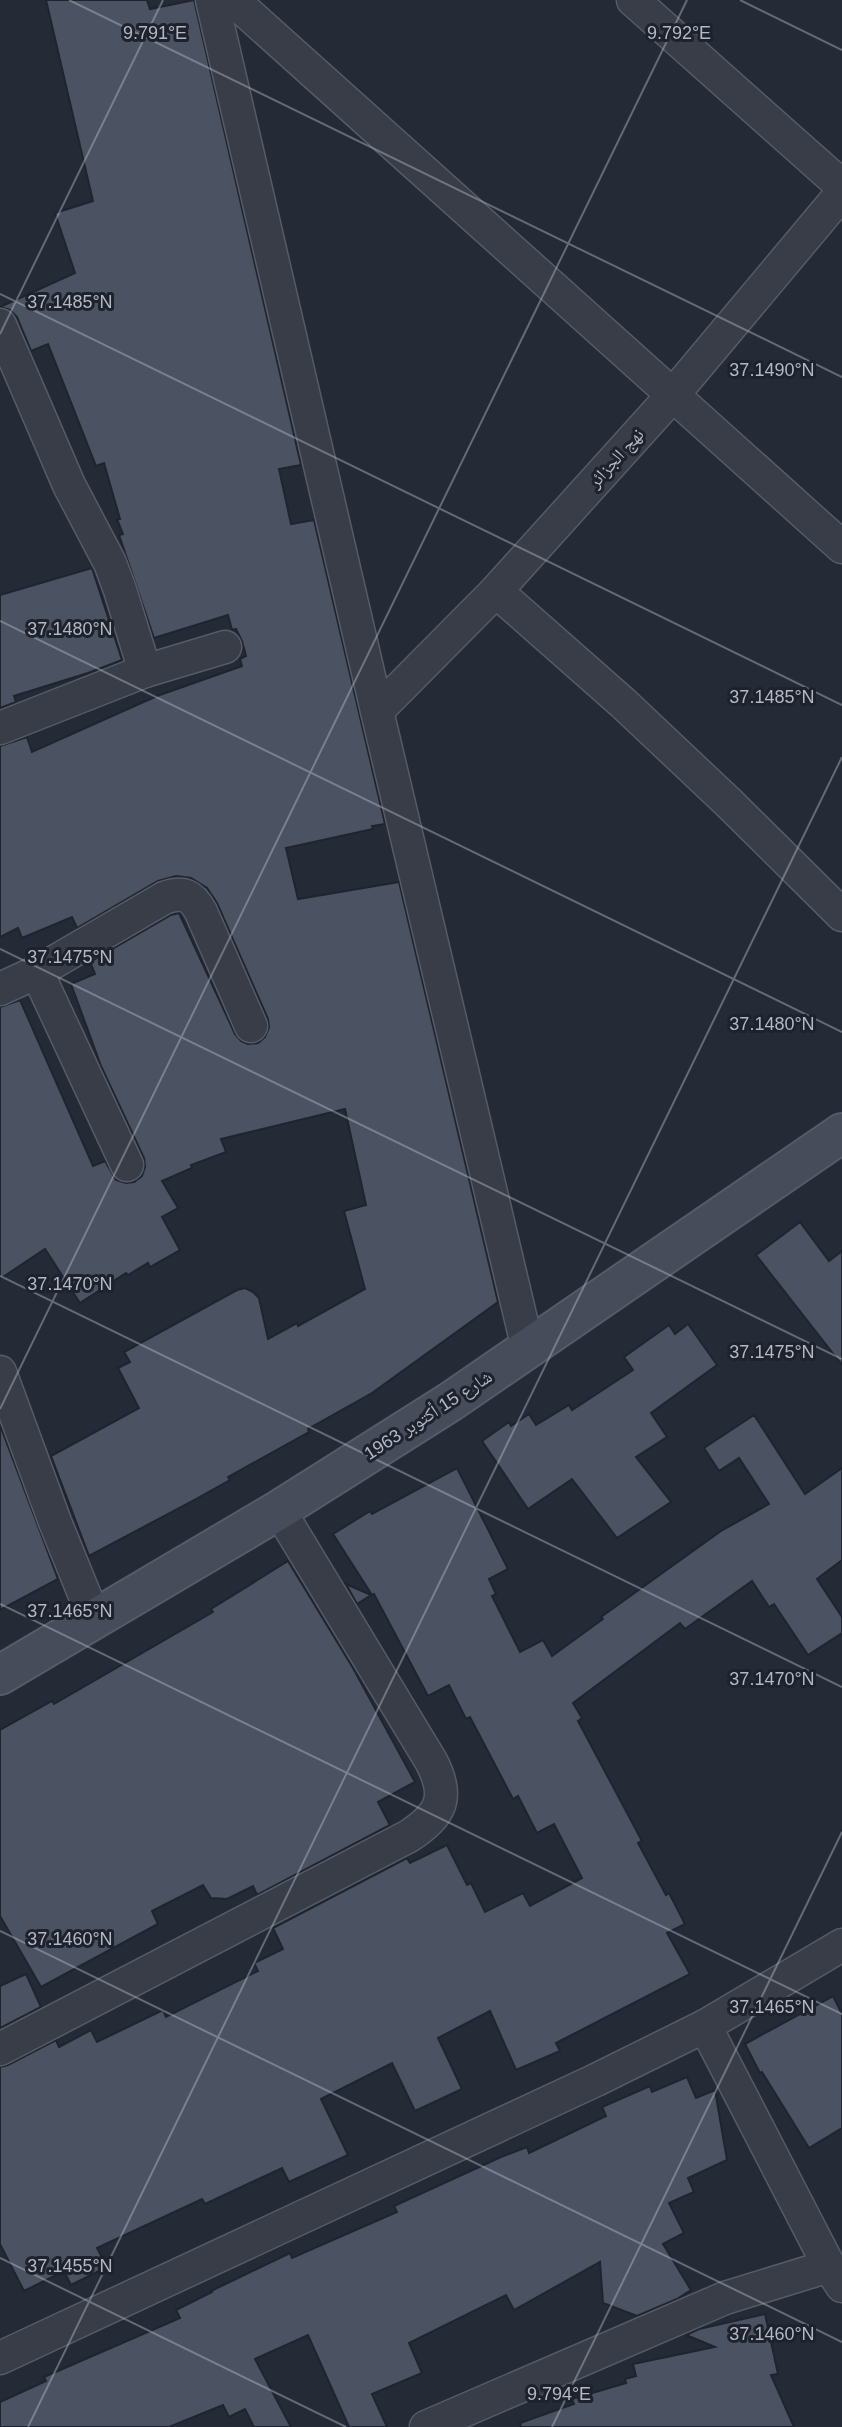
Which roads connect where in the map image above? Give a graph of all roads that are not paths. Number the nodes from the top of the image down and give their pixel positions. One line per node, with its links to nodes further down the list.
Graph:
1 (212, 0): 12 (street)
2 (233, 0): 7 (street)
3 (633, 0): 4 (street)
4 (842, 186)
5 (842, 193): 7 (street, نهج الجزائر)
6 (0, 325): 11 (street)
7 (672, 396): 8 (street); 9 (street, نهج الجزائر)
8 (842, 547)
9 (496, 591): 12 (street, نهج الجزائر); 14 (street)
10 (225, 647): 11 (street)
11 (145, 671): 13 (street)
12 (377, 712): 20 (street)
13 (0, 728)
14 (842, 915)
15 (37, 972): 16 (street); 17 (street); 19 (street)
16 (0, 989)
17 (251, 1026)
18 (842, 1133): 20 (street, شارع 15 أكتوبر 1963)
19 (127, 1165)
20 (528, 1349): 22 (street, شارع 15 أكتوبر 1963)
21 (1, 1375): 23 (street)
22 (279, 1510): 23 (street, شارع 15 أكتوبر 1963); 27 (street)
23 (94, 1619): 24 (street, شارع 15 أكتوبر 1963)
24 (0, 1675)
25 (842, 1945): 26 (street)
26 (705, 2026): 28 (street); 29 (street)
27 (0, 2049)
28 (835, 2276): 30 (street)
29 (0, 2358)
30 (426, 2427)

